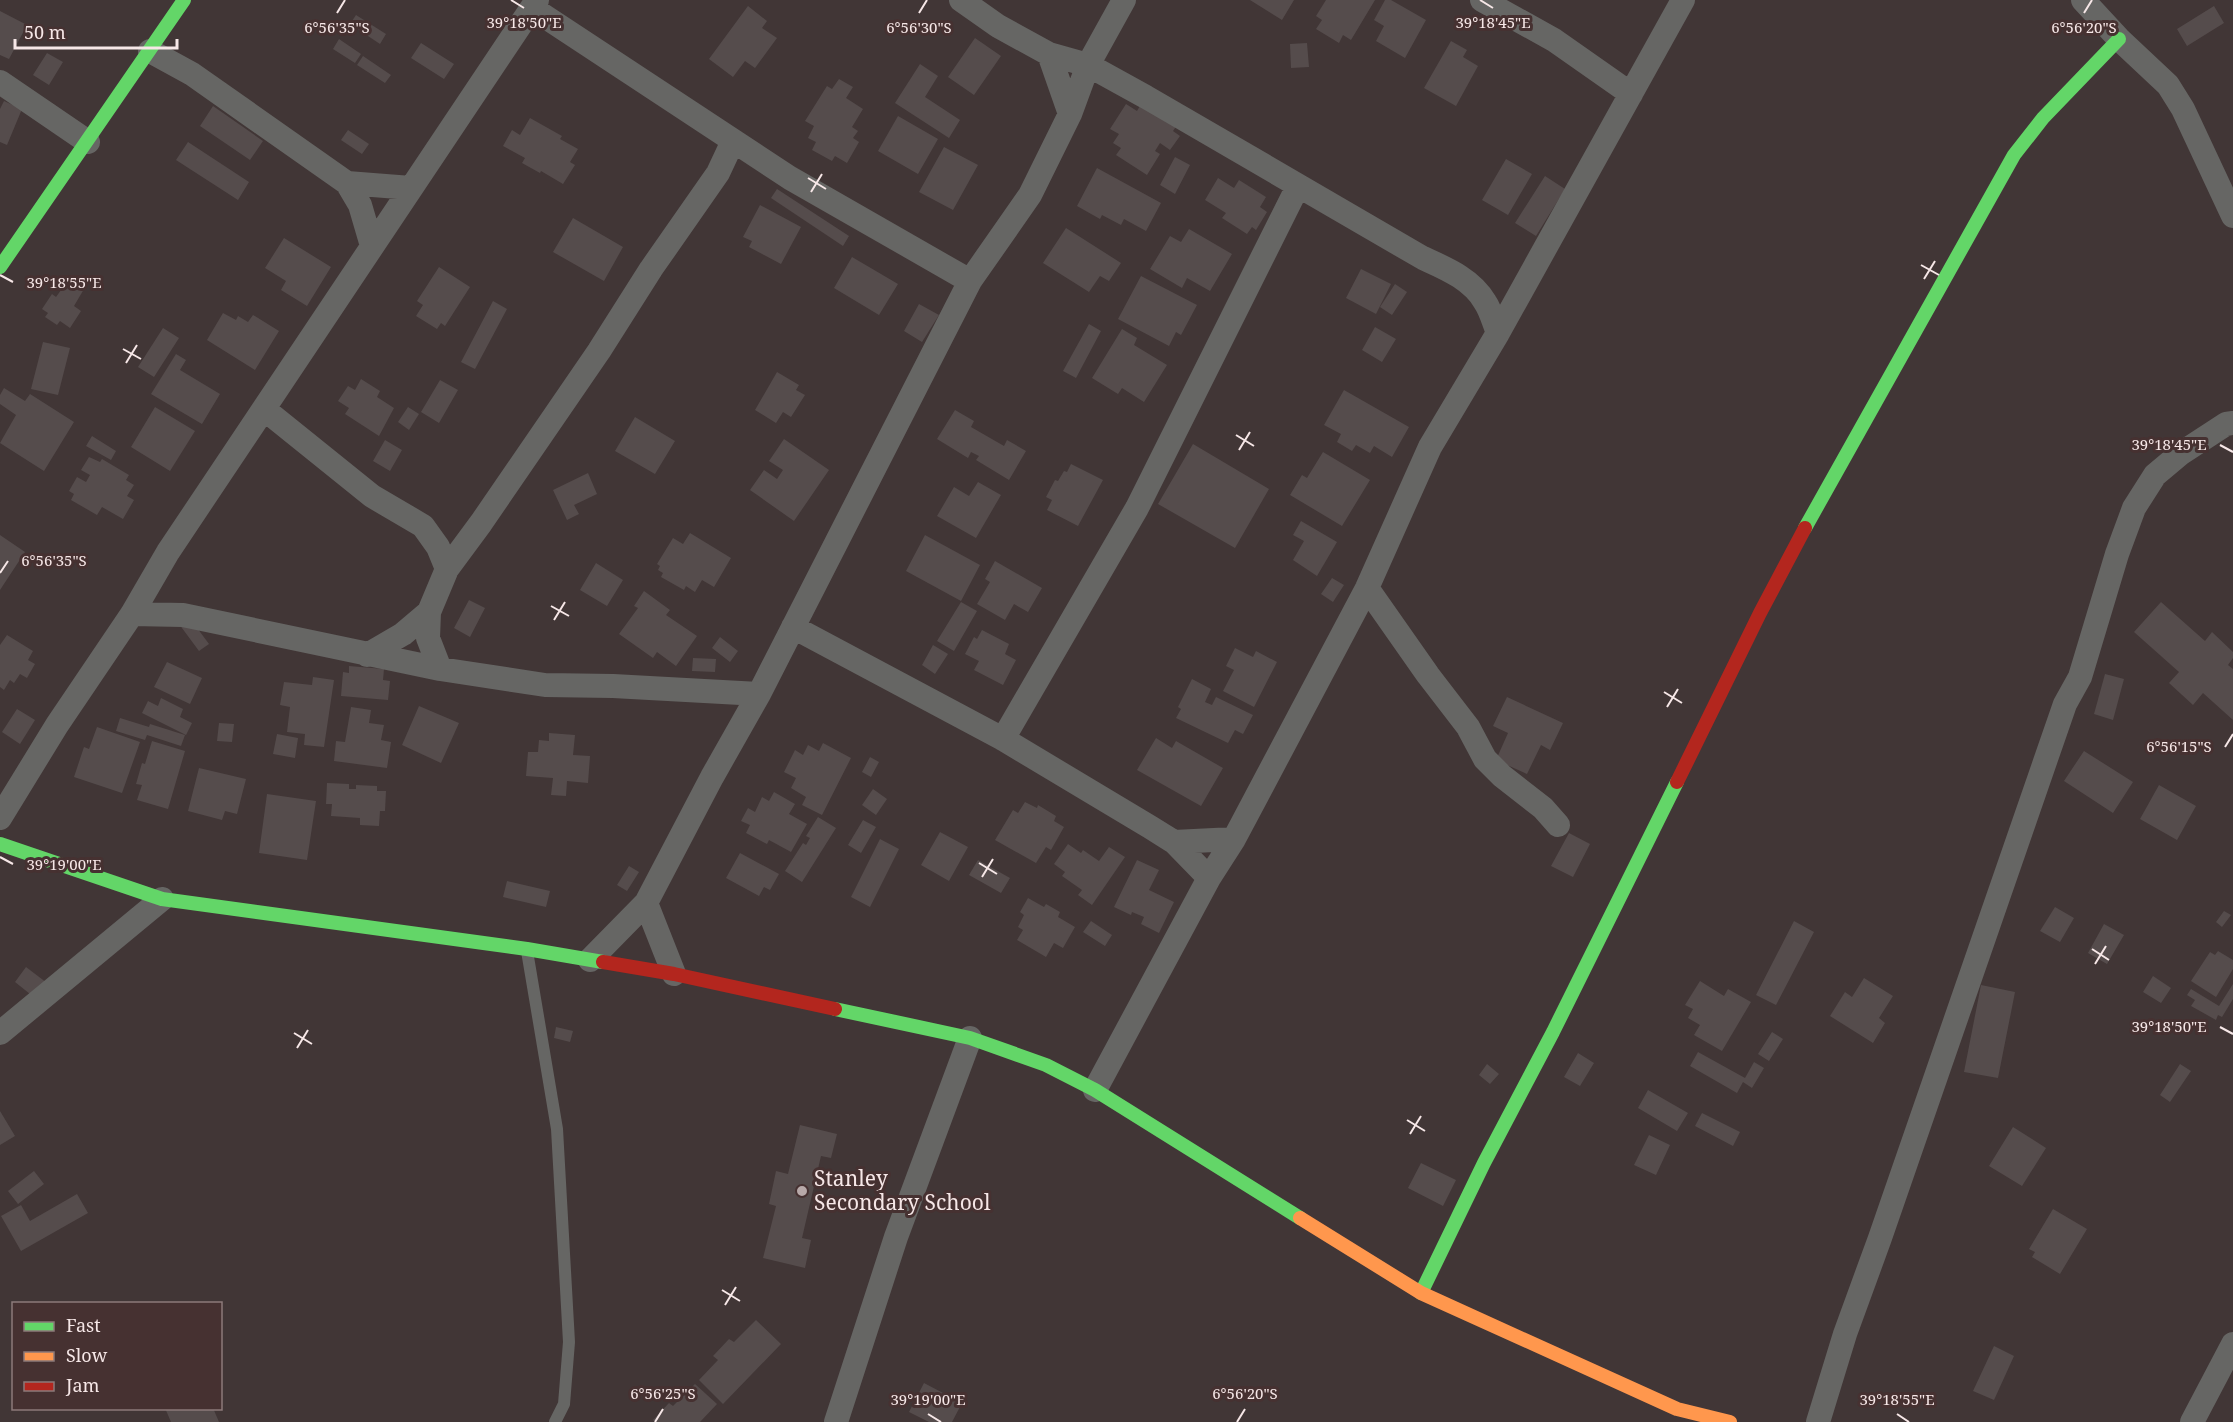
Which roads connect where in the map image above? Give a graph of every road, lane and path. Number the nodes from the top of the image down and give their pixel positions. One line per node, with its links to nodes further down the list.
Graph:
1 (184, 0): 9 (street)
2 (961, 0): 10 (street)
3 (1124, 0): 11 (street)
4 (1482, 0): 13 (street)
5 (1683, 0): 13 (street)
6 (2083, 0): 8 (street)
7 (534, 4): 15 (street); 19 (street)
8 (2119, 39): 20 (street); 50 (street)
9 (150, 51): 16 (street); 17 (street)
10 (1048, 54): 11 (street); 14 (street)
11 (1088, 65): 14 (street); 18 (street)
12 (0, 82): 16 (street)
13 (1632, 94): 24 (street)
14 (1070, 114): 23 (street)
15 (733, 141): 23 (street); 27 (street)
16 (88, 142): 22 (street)
17 (347, 183): 19 (street); 21 (street)
18 (1298, 186): 24 (street); 35 (street)
19 (411, 188): 21 (street)
20 (2233, 216)
21 (372, 246): 25 (street)
22 (0, 267)
23 (970, 281): 31 (street)
24 (1498, 333): 28 (street)
25 (264, 409): 27 (street); 30 (street)
26 (2233, 423): 55 (street)
27 (447, 569): 29 (street)
28 (1367, 588): 37 (street); 38 (street)
29 (429, 612): 32 (street); 33 (street)
30 (132, 614): 32 (street); 36 (street)
31 (793, 627): 34 (street); 35 (street)
32 (367, 655): 33 (street)
33 (440, 669): 34 (street)
34 (759, 694): 43 (street)
35 (1004, 739): 39 (street)
36 (0, 818)
37 (1558, 825)
38 (1234, 839): 39 (street); 41 (street)
39 (1174, 842): 41 (street)
40 (0, 844): 42 (street)
41 (1209, 878): 49 (street)
42 (162, 899): 44 (street); 47 (street)
43 (646, 903): 45 (street); 46 (street)
44 (527, 949): 45 (street); 53 (lane)
45 (590, 960): 46 (street)
46 (674, 975): 48 (street)
47 (0, 1033)
48 (970, 1038): 49 (street); 52 (street)
49 (1095, 1090): 50 (street)
50 (1421, 1293): 54 (street)
51 (2233, 1344): 56 (street)
52 (844, 1419)
53 (555, 1422)
54 (1730, 1422)
55 (1818, 1422)
56 (2192, 1422)

